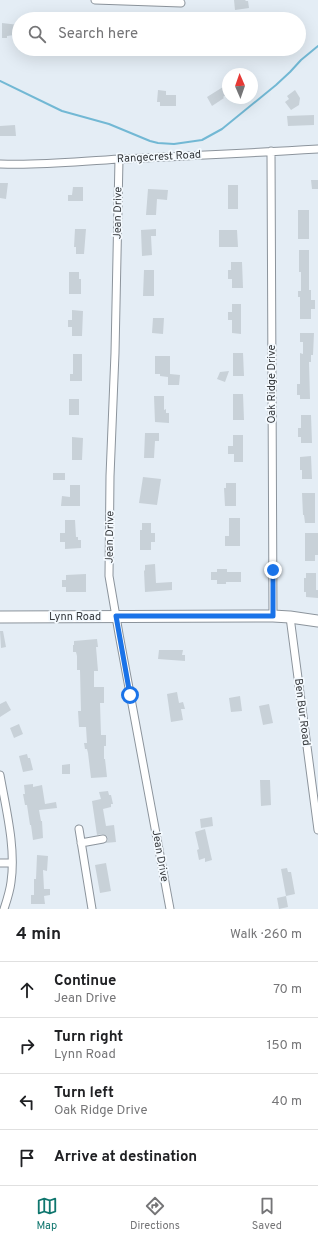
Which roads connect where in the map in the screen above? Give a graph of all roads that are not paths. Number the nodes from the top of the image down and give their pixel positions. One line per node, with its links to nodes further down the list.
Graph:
1 (96, 0): 2 (street)
2 (181, 2)
3 (318, 149): 4 (street, Rangecrest Road)
4 (271, 151): 5 (street, Rangecrest Road); 8 (street, Oak Ridge Drive)
5 (119, 159): 6 (street, Rangecrest Road); 7 (street, Jean Drive)
6 (0, 164)
7 (116, 616): 8 (main road, Lynn Road); 9 (main road, Lynn Road); 21 (street, Jean Drive)
8 (273, 616): 10 (main road, Lynn Road)
9 (0, 617)
10 (290, 617): 11 (main road, Lynn Road); 14 (street, Ben Bur Road)
11 (318, 621)
12 (0, 775): 17 (street)
13 (79, 829): 16 (street)
14 (318, 830)
15 (103, 839): 16 (street)
16 (81, 843): 20 (street)
17 (12, 862): 18 (street); 19 (street)
18 (0, 863)
19 (4, 909)
20 (92, 909)
21 (170, 909)

